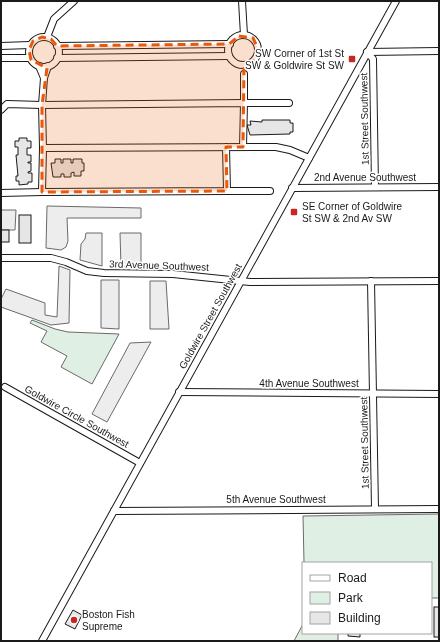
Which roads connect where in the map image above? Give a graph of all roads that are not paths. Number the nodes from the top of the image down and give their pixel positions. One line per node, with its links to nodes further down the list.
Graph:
1 (74, 1): 5 (street)
2 (242, 1): 4 (street)
3 (396, 1): 11 (street, Goldwire Street Southwest)
4 (244, 35): 6 (street); 16 (street)
5 (47, 37): 8 (street); 9 (street)
6 (230, 44): 9 (street); 12 (street)
7 (1, 46): 8 (street)
8 (30, 46): 14 (street)
9 (57, 46): 15 (street)
10 (439, 51): 11 (street)
11 (367, 52): 29 (street, Goldwire Street Southwest); 30 (street, 1st Street Southwest)
12 (229, 56): 15 (street); 17 (street)
13 (1, 58): 14 (street)
14 (30, 58): 18 (street)
15 (57, 58): 19 (street)
16 (248, 64): 17 (street); 20 (street)
17 (240, 65): 20 (street)
18 (39, 66): 19 (street); 21 (street)
19 (48, 66): 21 (street)
20 (244, 74): 22 (street)
21 (44, 78): 24 (street)
22 (244, 103): 23 (street); 24 (street); 27 (street)
23 (289, 103)
24 (42, 105): 25 (street); 28 (street)
25 (1, 110)
26 (226, 147): 27 (street); 28 (street); 33 (street)
27 (243, 147): 29 (street)
28 (42, 148): 35 (street)
29 (309, 158): 32 (street, Goldwire Street Southwest)
30 (375, 187): 31 (street, 2nd Avenue Southwest); 32 (street, 2nd Avenue Southwest)
31 (439, 187)
32 (292, 188): 38 (street, Goldwire Street Southwest)
33 (227, 191): 34 (street); 35 (street)
34 (270, 191)
35 (42, 192): 36 (street)
36 (1, 193)
37 (1, 258): 38 (street, 3rd Avenue Southwest)
38 (241, 281): 40 (street, 3rd Avenue Southwest); 42 (street, Goldwire Street Southwest)
39 (439, 281): 40 (street, 3rd Avenue Southwest)
40 (371, 282): 43 (street, 1st Street Southwest)
41 (5, 386): 45 (street, Goldwire Circle Southwest)
42 (179, 392): 43 (street, 4th Avenue Southwest); 45 (street, Goldwire Street Southwest)
43 (373, 393): 44 (street, 4th Avenue Southwest); 47 (street, 1st Street Southwest)
44 (439, 394)
45 (140, 463): 48 (street, Goldwire Street Southwest)
46 (439, 508): 47 (street, 5th Avenue Southwest)
47 (375, 509): 48 (street, 5th Avenue Southwest)
48 (114, 511): 49 (street, Goldwire Street Southwest)
49 (42, 641)

